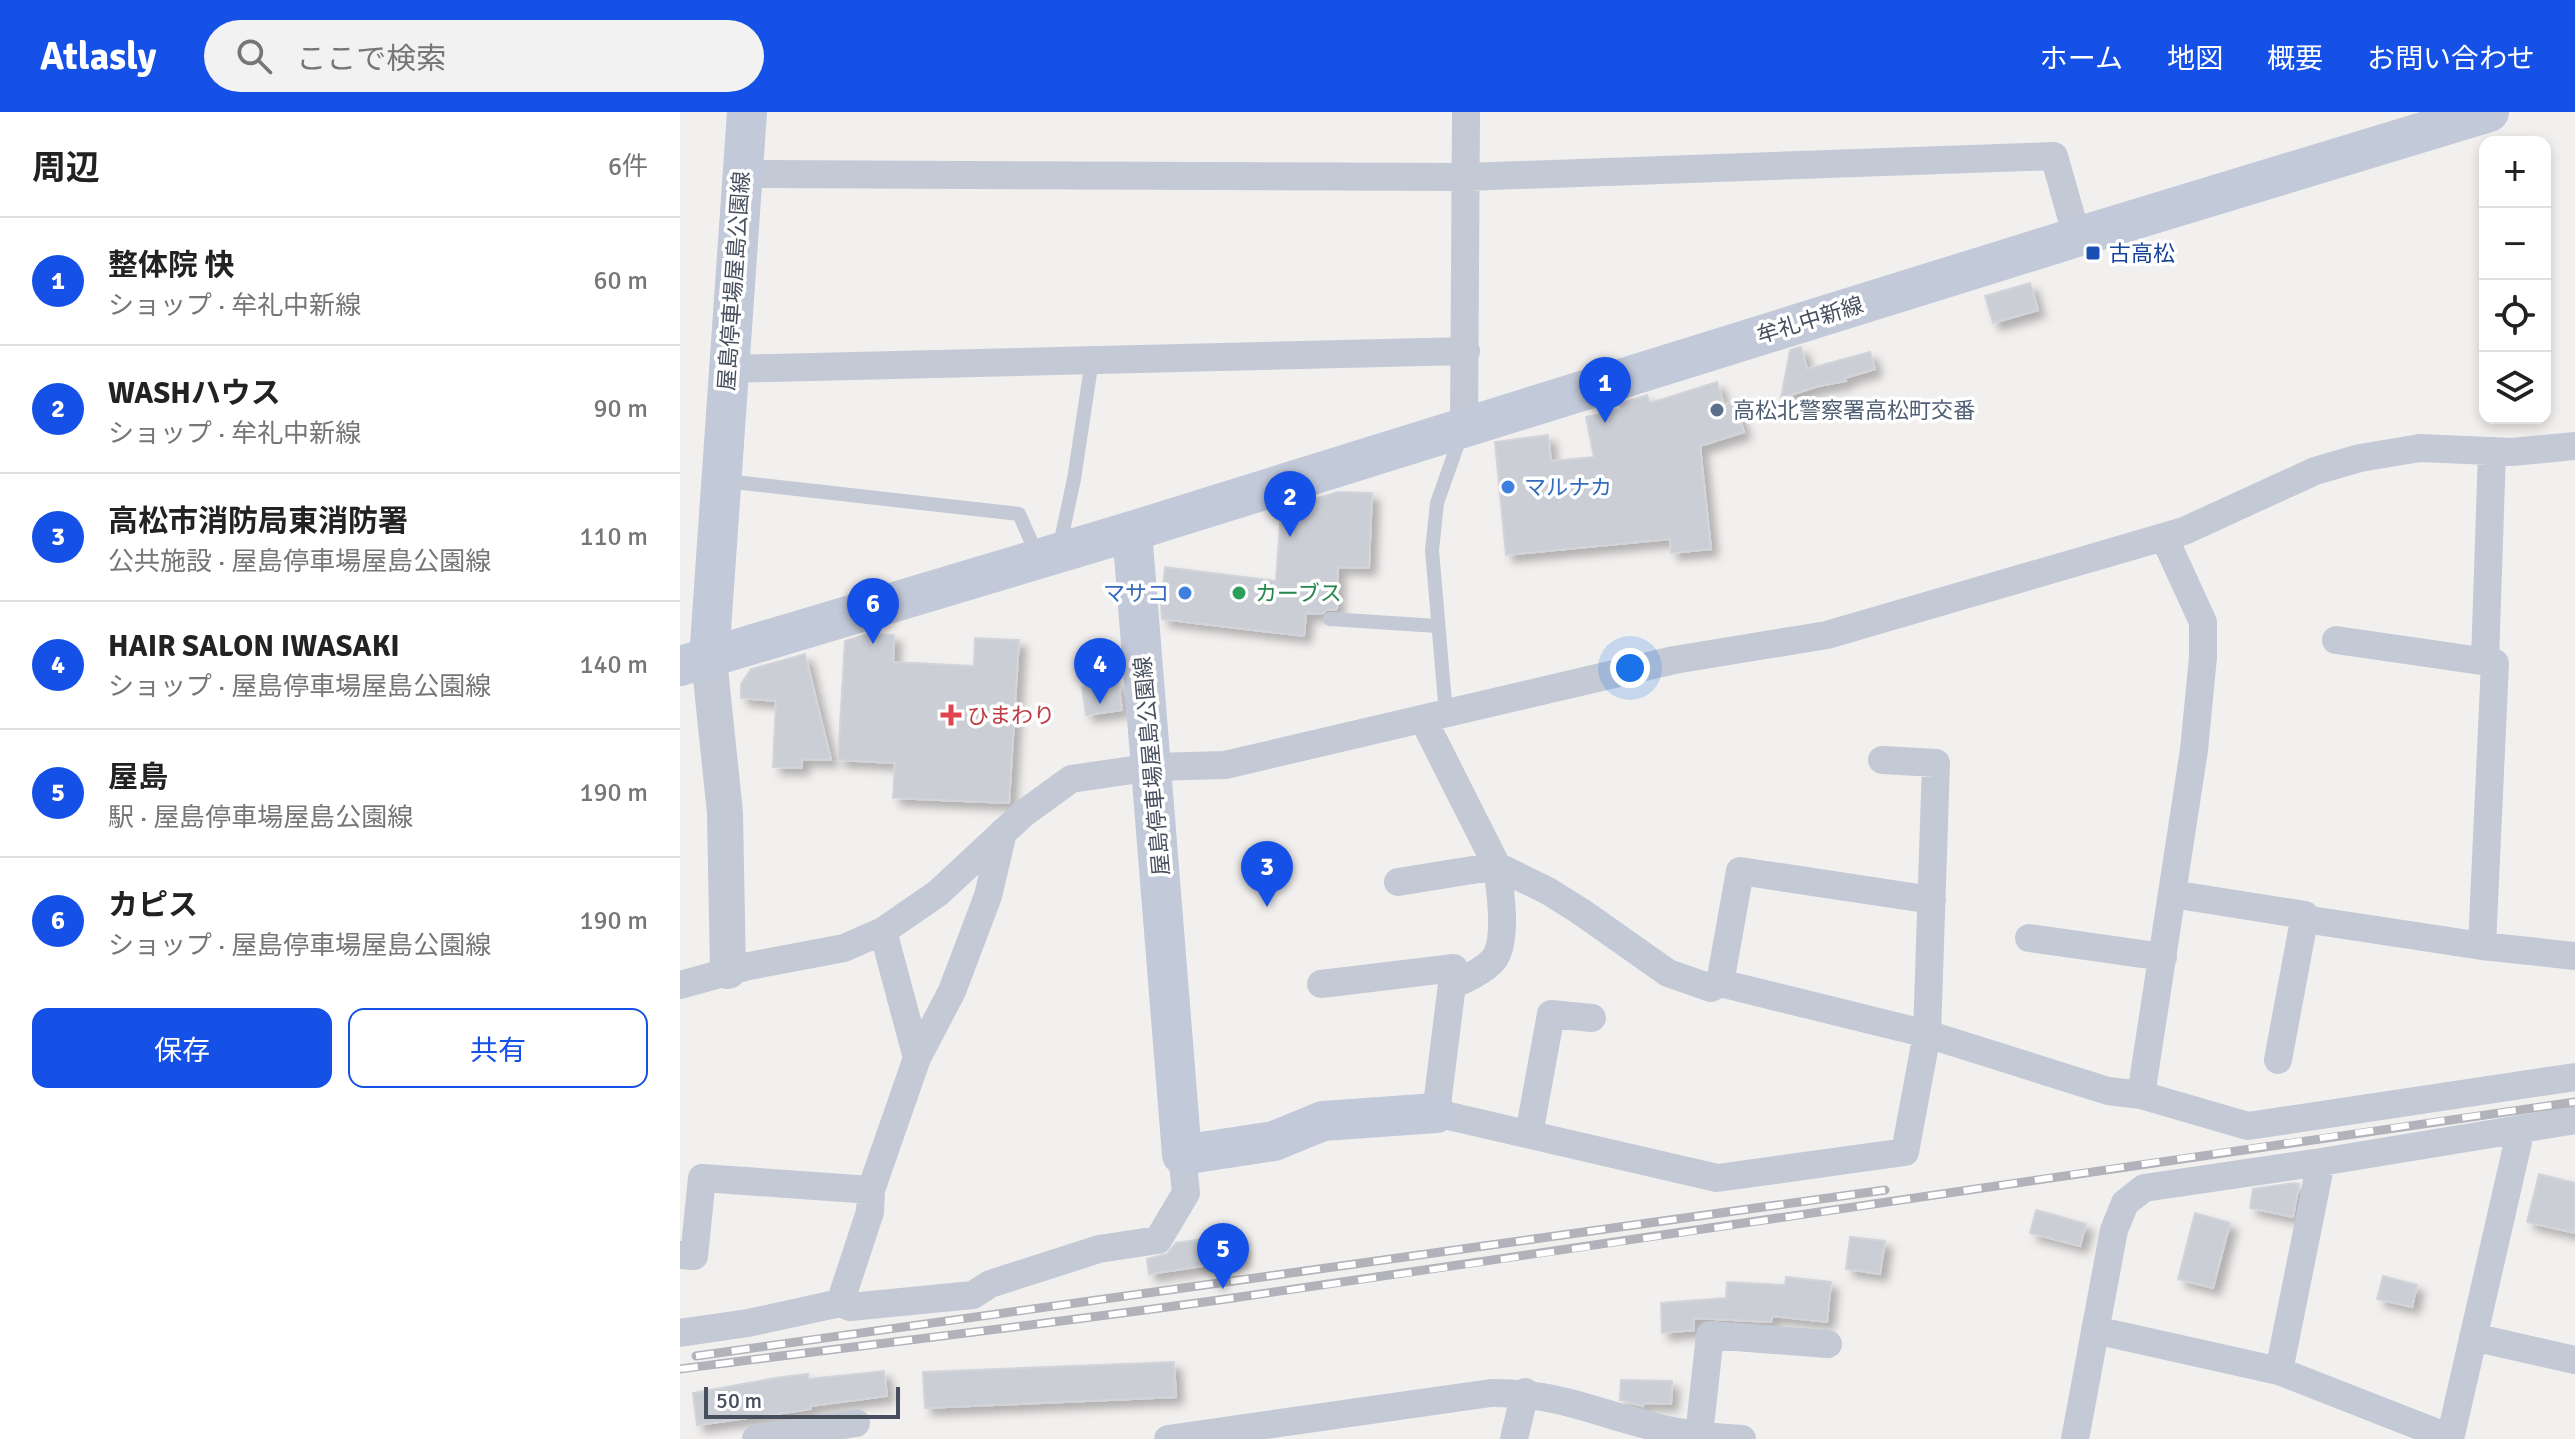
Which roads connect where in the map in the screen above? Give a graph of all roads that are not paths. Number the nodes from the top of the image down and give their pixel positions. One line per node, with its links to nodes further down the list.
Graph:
1 (747, 112): 4 (main road, 屋島停車場屋島公園線)
2 (1466, 112): 5 (street)
3 (2489, 112): 6 (main road, 牟礼中新線)
4 (742, 174): 5 (street); 9 (main road, 屋島停車場屋島公園線)
5 (1466, 177): 6 (street); 7 (street)
6 (2077, 237): 10 (main road, 牟礼中新線)
7 (1466, 351): 8 (street); 10 (street)
8 (1092, 360): 9 (street); 16 (lane)
9 (727, 369): 13 (main road, 屋島停車場屋島公園線)
10 (1464, 427): 14 (main road, 牟礼中新線); 18 (lane)
11 (2575, 446): 12 (street)
12 (2492, 451): 15 (street); 20 (street)
13 (721, 481): 16 (lane); 21 (main road, 屋島停車場屋島公園線)
14 (1132, 531): 16 (main road); 24 (main road, 屋島停車場屋島公園線)
15 (2164, 537): 22 (street); 28 (street)
16 (1049, 556): 21 (main road)
17 (1330, 619): 18 (lane)
18 (1437, 626): 22 (lane)
19 (2336, 640): 20 (street)
20 (2485, 661): 33 (street)
21 (694, 663): 36 (street)
22 (1434, 716): 24 (street); 26 (street)
23 (1882, 760): 29 (street)
24 (1153, 767): 25 (street); 51 (main road, 屋島停車場屋島公園線)
25 (1003, 832): 31 (street); 43 (street)
26 (1497, 866): 27 (street); 37 (street); 40 (street)
27 (1398, 882)
28 (2172, 894): 30 (street); 35 (street)
29 (1932, 900): 37 (street); 42 (street)
30 (2304, 919): 33 (street); 44 (street)
31 (883, 931): 36 (street); 43 (street)
32 (2029, 938): 35 (street)
33 (2482, 946): 34 (street)
34 (2575, 956)
35 (2163, 957): 46 (street)
36 (728, 971): 39 (street)
37 (1720, 983): 42 (street)
38 (1321, 984): 40 (street)
39 (680, 985)
40 (1452, 985): 47 (street)
41 (1592, 1018): 50 (street)
42 (1927, 1034): 46 (street); 50 (street)
43 (917, 1058): 53 (street)
44 (2278, 1060)
45 (2575, 1077): 46 (street)
46 (2141, 1095)
47 (1436, 1113): 50 (street); 51 (main road)
48 (2575, 1120): 49 (street)
49 (2521, 1129): 52 (street); 58 (street)
50 (1529, 1134)
51 (1182, 1155): 55 (street)
52 (2321, 1162): 56 (street); 61 (street)
53 (871, 1190): 54 (street); 55 (street)
54 (680, 1255)
55 (840, 1303): 57 (street)
56 (2095, 1330): 61 (street); 72 (street)
57 (680, 1333)
58 (2473, 1337): 60 (street); 67 (street)
59 (1828, 1344): 65 (street)
60 (2575, 1360)
61 (2279, 1371): 67 (street)
62 (1525, 1392): 64 (street); 69 (street); 70 (street)
63 (856, 1423): 66 (street)
64 (1626, 1429): 65 (street)
65 (1699, 1435): 71 (street)
66 (799, 1436): 68 (street)
67 (2450, 1438)
68 (756, 1439)
69 (1168, 1439)
70 (1514, 1439)
71 (1742, 1439)
72 (2075, 1439)

